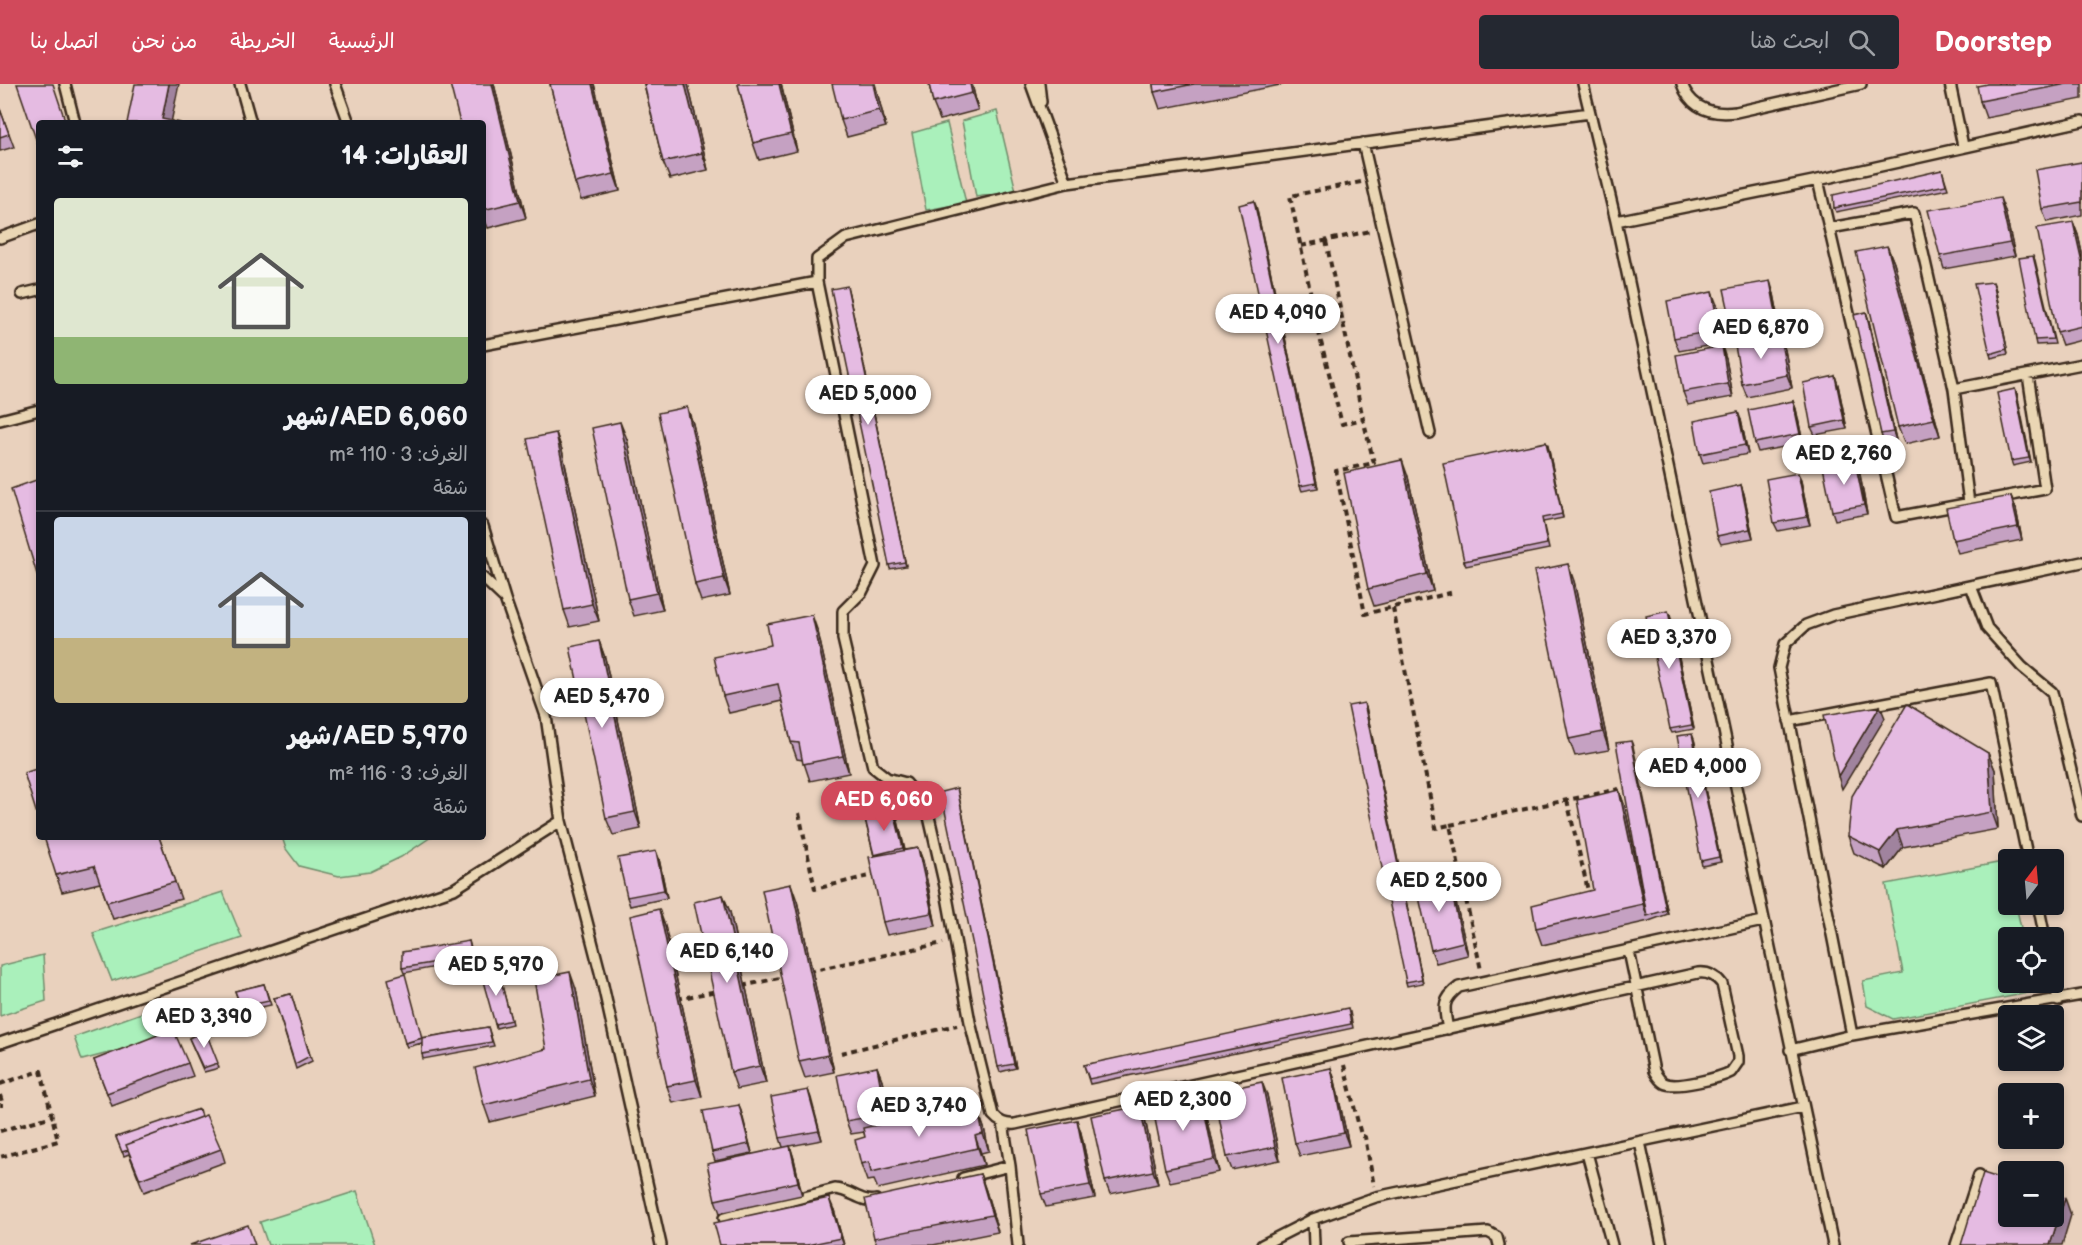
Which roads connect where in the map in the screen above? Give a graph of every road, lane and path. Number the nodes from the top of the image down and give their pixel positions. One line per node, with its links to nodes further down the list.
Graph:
1 (65, 84): 12 (lane)
2 (240, 84): 13 (lane)
3 (335, 84): 14 (lane)
4 (1031, 84): 11 (lane)
5 (1039, 84): 11 (lane)
6 (1583, 84): 10 (lane)
7 (1682, 84): 8 (lane)
8 (1862, 84)
9 (1950, 84): 17 (lane)
10 (1590, 113): 16 (lane); 21 (lane)
11 (1042, 116): 20 (lane)
12 (74, 120)
13 (250, 120)
14 (348, 120)
15 (2082, 121): 17 (lane)
16 (1363, 143): 18 (lane); 20 (lane)
17 (1964, 146): 19 (lane)
18 (1370, 180): 24 (lane); 27 (path)
19 (1818, 180): 21 (lane); 23 (lane)
20 (1067, 183): 28 (lane)
21 (1616, 221): 57 (lane)
22 (36, 225): 25 (lane)
23 (1830, 228): 34 (lane); 39 (lane)
24 (1382, 229): 26 (path); 38 (lane)
25 (0, 238)
26 (1326, 241): 27 (path); 36 (path)
27 (1301, 246): 36 (path)
28 (817, 282): 31 (lane); 58 (lane)
29 (36, 291): 30 (lane)
30 (22, 294)
31 (486, 344)
32 (2082, 364): 33 (lane)
33 (2028, 375): 34 (lane); 39 (lane)
34 (1954, 389): 39 (lane)
35 (36, 411): 37 (lane)
36 (1363, 419): 46 (path)
37 (0, 420)
38 (1430, 433)
39 (1969, 503)
40 (486, 536): 45 (lane)
41 (2082, 562): 43 (lane)
42 (486, 581): 45 (lane)
43 (1971, 586): 47 (lane); 50 (lane)
44 (1454, 592): 46 (path)
45 (505, 599): 52 (lane)
46 (1394, 608): 53 (path)
47 (1789, 721): 54 (lane); 72 (lane)
48 (1619, 789): 49 (path)
49 (1567, 800): 53 (path); 56 (path)
50 (2082, 811)
51 (799, 813): 55 (path)
52 (561, 820): 73 (lane); 95 (lane)
53 (1450, 825): 62 (path)
54 (2026, 849)
55 (882, 873)
56 (1589, 895)
57 (1763, 921): 59 (lane); 74 (lane)
58 (955, 940): 60 (path); 70 (lane)
59 (1629, 951): 62 (lane); 64 (lane)
60 (806, 972)
61 (795, 974): 63 (path)
62 (1483, 982): 71 (lane)
63 (737, 987)
64 (1636, 987): 64 (lane); 71 (lane)
65 (726, 989): 68 (path)
66 (2057, 993): 69 (lane)
67 (2082, 995): 69 (lane)
68 (669, 1001)
69 (2058, 1001): 72 (lane)
70 (970, 1022): 76 (path); 82 (lane)
71 (1448, 1029): 75 (lane)
72 (1851, 1035): 74 (lane)
73 (0, 1042)
74 (1790, 1050): 80 (lane)
75 (1341, 1052): 82 (lane); 90 (path)
76 (841, 1053)
77 (0, 1084): 81 (path)
78 (0, 1095): 79 (path)
79 (0, 1105)
80 (1803, 1107): 84 (lane); 102 (lane)
81 (53, 1116): 83 (path); 86 (path)
82 (1003, 1124): 87 (lane)
83 (0, 1131)
84 (1640, 1142): 85 (lane); 101 (lane)
85 (1587, 1153): 90 (lane); 100 (lane)
86 (0, 1157)
87 (1010, 1166): 89 (lane); 96 (lane)
88 (1978, 1175): 103 (lane)
89 (956, 1180)
90 (1376, 1197): 93 (lane)
91 (881, 1198): 92 (lane)
92 (724, 1218)
93 (1313, 1219): 97 (lane); 98 (lane)
94 (1349, 1242): 99 (lane)
95 (661, 1245)
96 (1018, 1245)
97 (1262, 1245)
98 (1314, 1245)
99 (1499, 1245)
100 (1612, 1245)
101 (1662, 1245)
102 (1833, 1245)
103 (1956, 1245)

